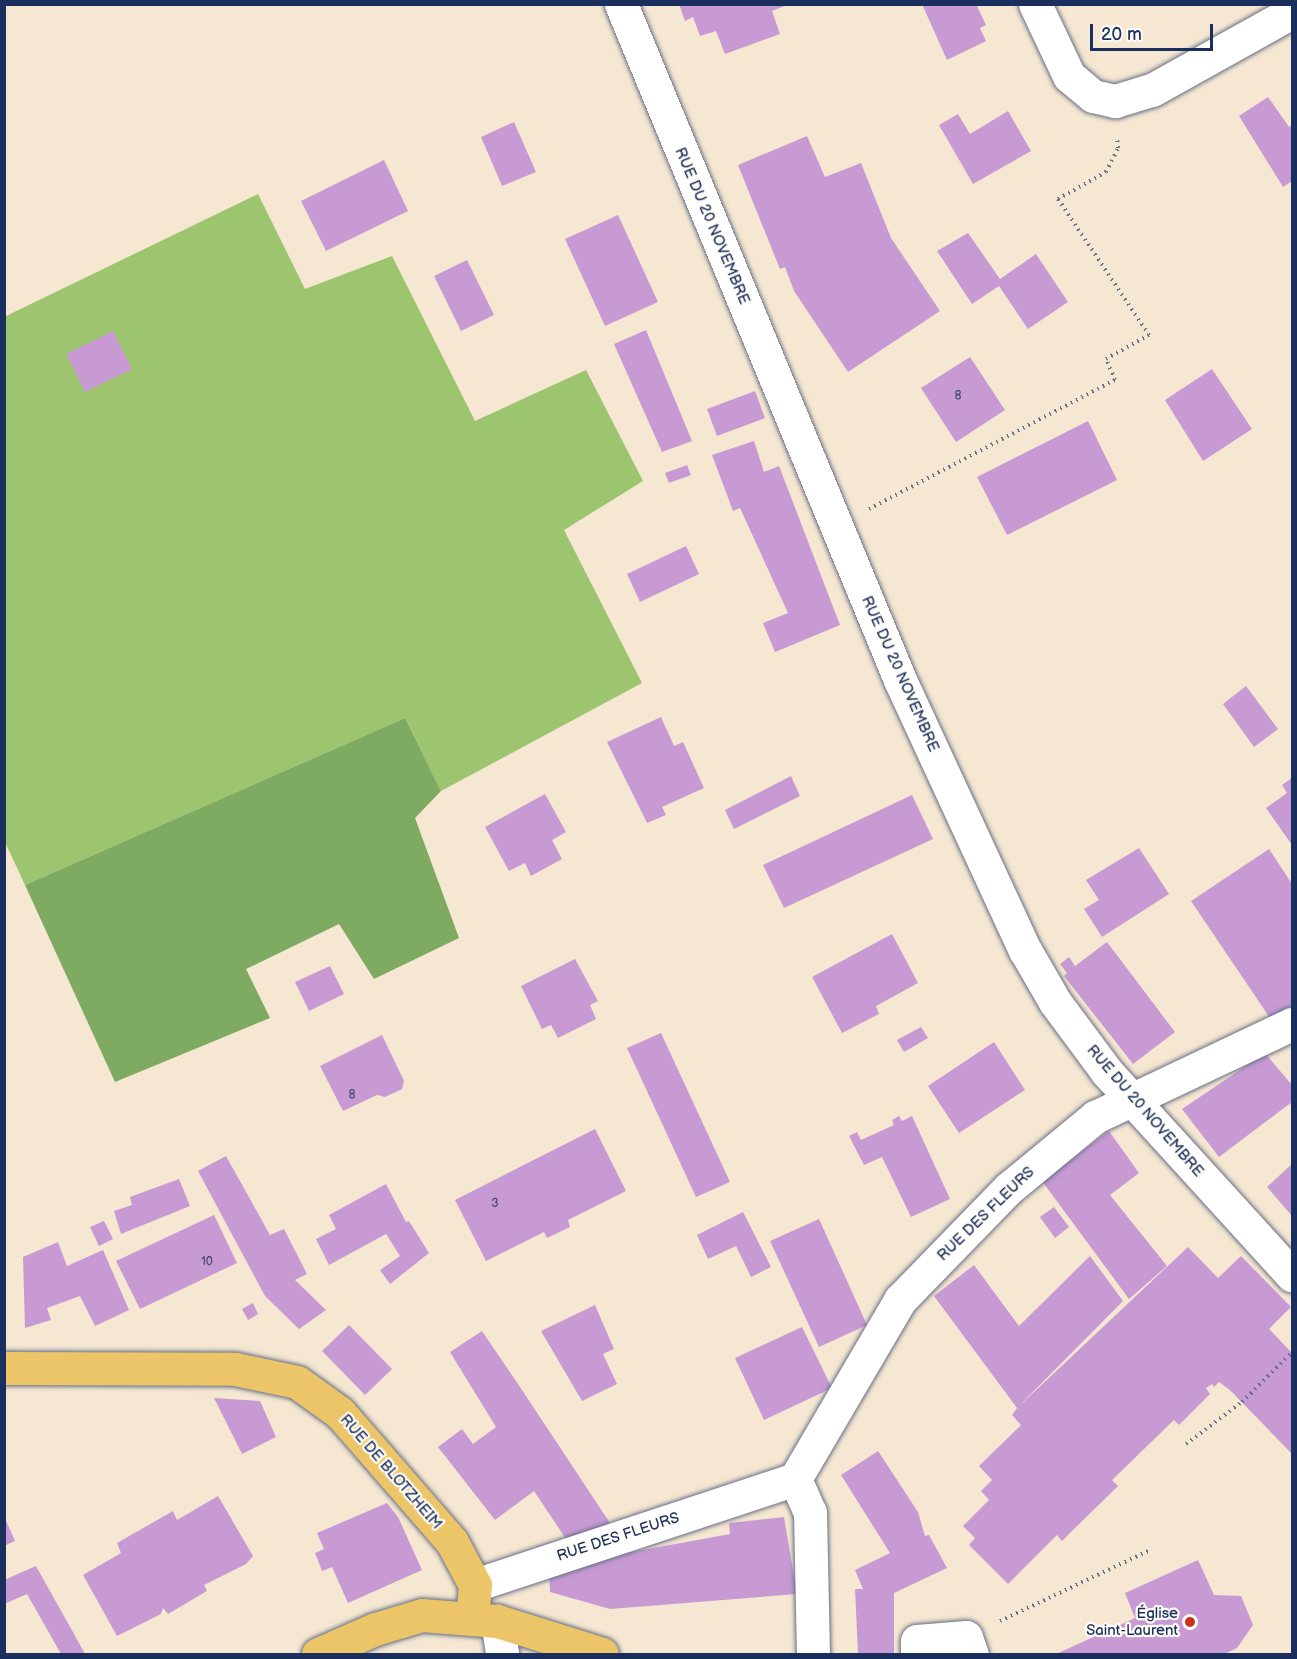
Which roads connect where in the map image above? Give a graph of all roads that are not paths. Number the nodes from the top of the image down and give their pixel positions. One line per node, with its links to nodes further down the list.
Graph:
1 (621, 4): 5 (street, RUE DU 20 NOVEMBRE)
2 (1035, 4): 3 (street)
3 (1293, 12)
4 (1293, 1024): 5 (street, RUE DES FLEURS)
5 (1132, 1100): 6 (street, RUE DU 20 NOVEMBRE); 8 (street, RUE DES FLEURS)
6 (1293, 1275)
7 (4, 1368): 9 (main road, RUE DE BLOTZHEIM)
8 (795, 1479): 9 (street, RUE DES FLEURS); 14 (street)
9 (481, 1608): 11 (main road); 12 (street); 13 (main road)
10 (969, 1646): 15 (street)
11 (318, 1654)
12 (502, 1654)
13 (602, 1654)
14 (813, 1654)
15 (917, 1654)

